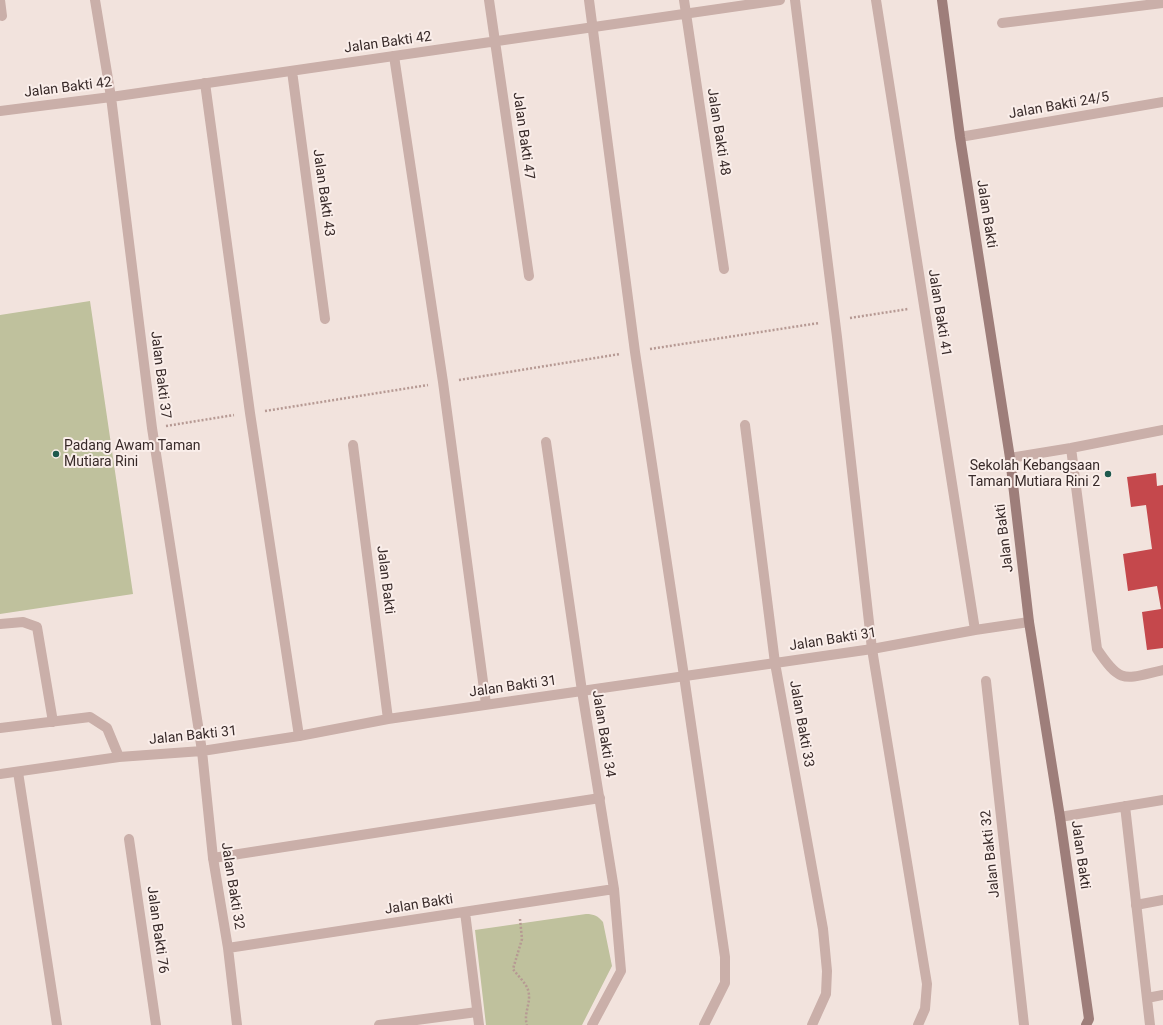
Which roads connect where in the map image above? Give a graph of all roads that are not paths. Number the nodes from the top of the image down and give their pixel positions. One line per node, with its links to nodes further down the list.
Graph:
1 (0, 0): 12 (street)
2 (95, 0): 19 (street, Jalan Bakti 37)
3 (489, 0): 15 (street, Jalan Bakti 47)
4 (589, 0): 14 (street)
5 (684, 0): 11 (street, Jalan Bakti 48)
6 (780, 0): 11 (street, Jalan Bakti 42)
7 (795, 0): 35 (street)
8 (876, 0): 34 (street, Jalan Bakti 41)
9 (942, 0): 22 (street, Jalan Bakti)
10 (1163, 3): 13 (street)
11 (686, 14): 14 (street, Jalan Bakti 42); 23 (street, Jalan Bakti 48)
12 (2, 16)
13 (1002, 23)
14 (593, 27): 15 (street, Jalan Bakti 42); 38 (street)
15 (495, 41): 16 (street, Jalan Bakti 42); 24 (street, Jalan Bakti 47)
16 (394, 56): 17 (street, Jalan Bakti 42); 41 (street)
17 (292, 71): 18 (street, Jalan Bakti 42); 25 (street, Jalan Bakti 43)
18 (205, 83): 19 (street, Jalan Bakti 42); 45 (street)
19 (111, 97): 21 (street, Jalan Bakti 42); 46 (street, Jalan Bakti 37)
20 (1163, 102): 22 (street, Jalan Bakti 24/5)
21 (0, 112)
22 (960, 137): 31 (street, Jalan Bakti)
23 (724, 269)
24 (529, 276)
25 (325, 319)
26 (745, 425): 36 (street, Jalan Bakti 33)
27 (1163, 430): 30 (street)
28 (546, 442): 40 (street, Jalan Bakti 34)
29 (353, 445): 42 (street, Jalan Bakti)
30 (1071, 448): 31 (street); 37 (street)
31 (1010, 458): 32 (street, Jalan Bakti)
32 (1029, 622): 34 (street, Jalan Bakti 31); 53 (street, Jalan Bakti)
33 (0, 624): 43 (street)
34 (975, 630): 35 (street, Jalan Bakti 31)
35 (872, 649): 36 (street, Jalan Bakti 31); 72 (street)
36 (775, 663): 38 (street, Jalan Bakti 31); 71 (street, Jalan Bakti 33)
37 (1163, 670)
38 (684, 676): 40 (street, Jalan Bakti 31); 70 (street)
39 (986, 681): 73 (street, Jalan Bakti 32)
40 (582, 691): 41 (street, Jalan Bakti 31); 50 (street, Jalan Bakti 34)
41 (486, 704): 42 (street, Jalan Bakti 31)
42 (388, 718): 45 (street, Jalan Bakti 31)
43 (53, 722): 44 (street); 47 (street)
44 (0, 728)
45 (299, 736): 46 (street, Jalan Bakti 31)
46 (202, 751): 47 (street, Jalan Bakti 31); 55 (street, Jalan Bakti 32)
47 (119, 757): 48 (street, Jalan Bakti 31)
48 (18, 772): 49 (street, Jalan Bakti 31); 64 (street)
49 (0, 774)
50 (600, 798): 55 (street); 56 (street, Jalan Bakti 34)
51 (1163, 800): 52 (street)
52 (1125, 806): 53 (street); 58 (street)
53 (1060, 816): 74 (street, Jalan Bakti)
54 (129, 839): 65 (street, Jalan Bakti 76)
55 (212, 858): 60 (street, Jalan Bakti 32)
56 (614, 890): 59 (street, Jalan Bakti); 69 (street, Jalan Bakti 34)
57 (1163, 900): 58 (street)
58 (1136, 905): 62 (street)
59 (465, 912): 60 (street, Jalan Bakti); 63 (street)
60 (228, 948): 66 (street, Jalan Bakti 32)
61 (1163, 995): 62 (street)
62 (1147, 998): 75 (street)
63 (477, 1012): 67 (street); 68 (street)
64 (57, 1025)
65 (156, 1025)
66 (237, 1025)
67 (379, 1025)
68 (479, 1025)
69 (592, 1025)
70 (704, 1025)
71 (812, 1025)
72 (918, 1025)
73 (1024, 1025)
74 (1086, 1025)
75 (1150, 1025)

